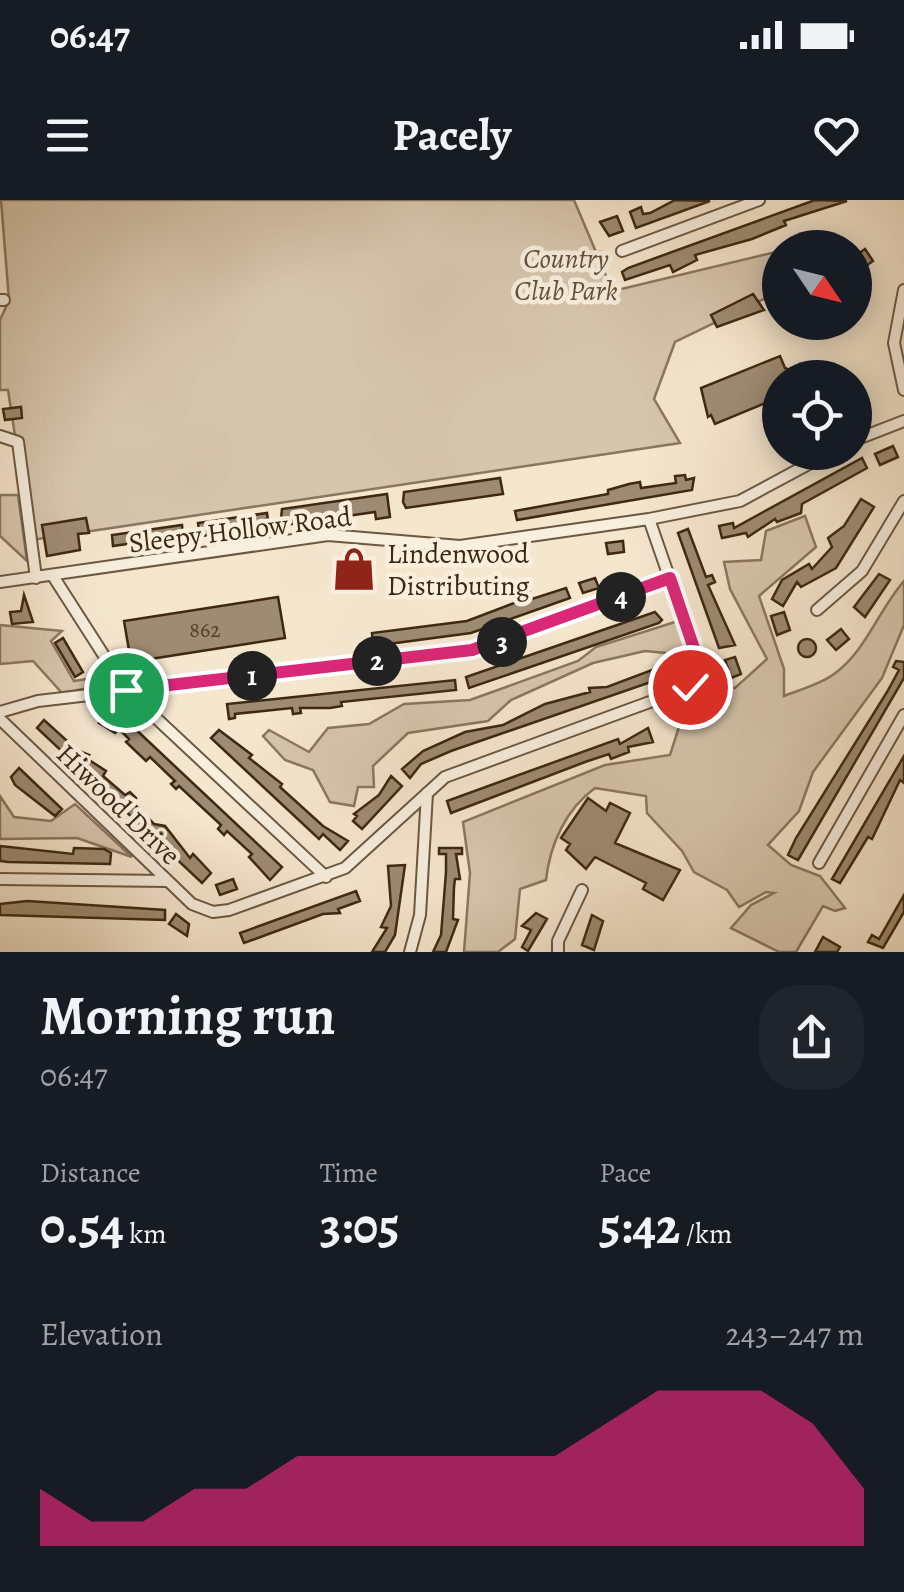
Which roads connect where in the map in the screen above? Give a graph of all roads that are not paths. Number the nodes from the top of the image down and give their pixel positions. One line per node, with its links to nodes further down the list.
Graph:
1 (759, 200): 2 (street)
2 (622, 252)
3 (904, 290): 4 (street)
4 (904, 390)
5 (904, 420): 6 (street)
6 (872, 433)
7 (0, 436): 12 (street)
8 (797, 470): 10 (street, Sleepy Hollow Road)
9 (904, 502): 15 (street)
10 (649, 519): 11 (street, Sleepy Hollow Road); 13 (street)
11 (53, 576): 12 (street, Sleepy Hollow Road); 16 (street)
12 (36, 578): 14 (street, Sleepy Hollow Road)
13 (670, 578): 16 (street); 19 (street)
14 (0, 582)
15 (816, 610)
16 (126, 690): 18 (street); 21 (street)
17 (904, 715): 20 (street)
18 (0, 716): 23 (street, Hiwood Drive)
19 (426, 794): 21 (street); 25 (street)
20 (819, 863)
21 (326, 877): 23 (street, Hiwood Drive)
22 (0, 879): 23 (street)
23 (168, 882)
24 (582, 890): 26 (street)
25 (410, 952)
26 (558, 952)

